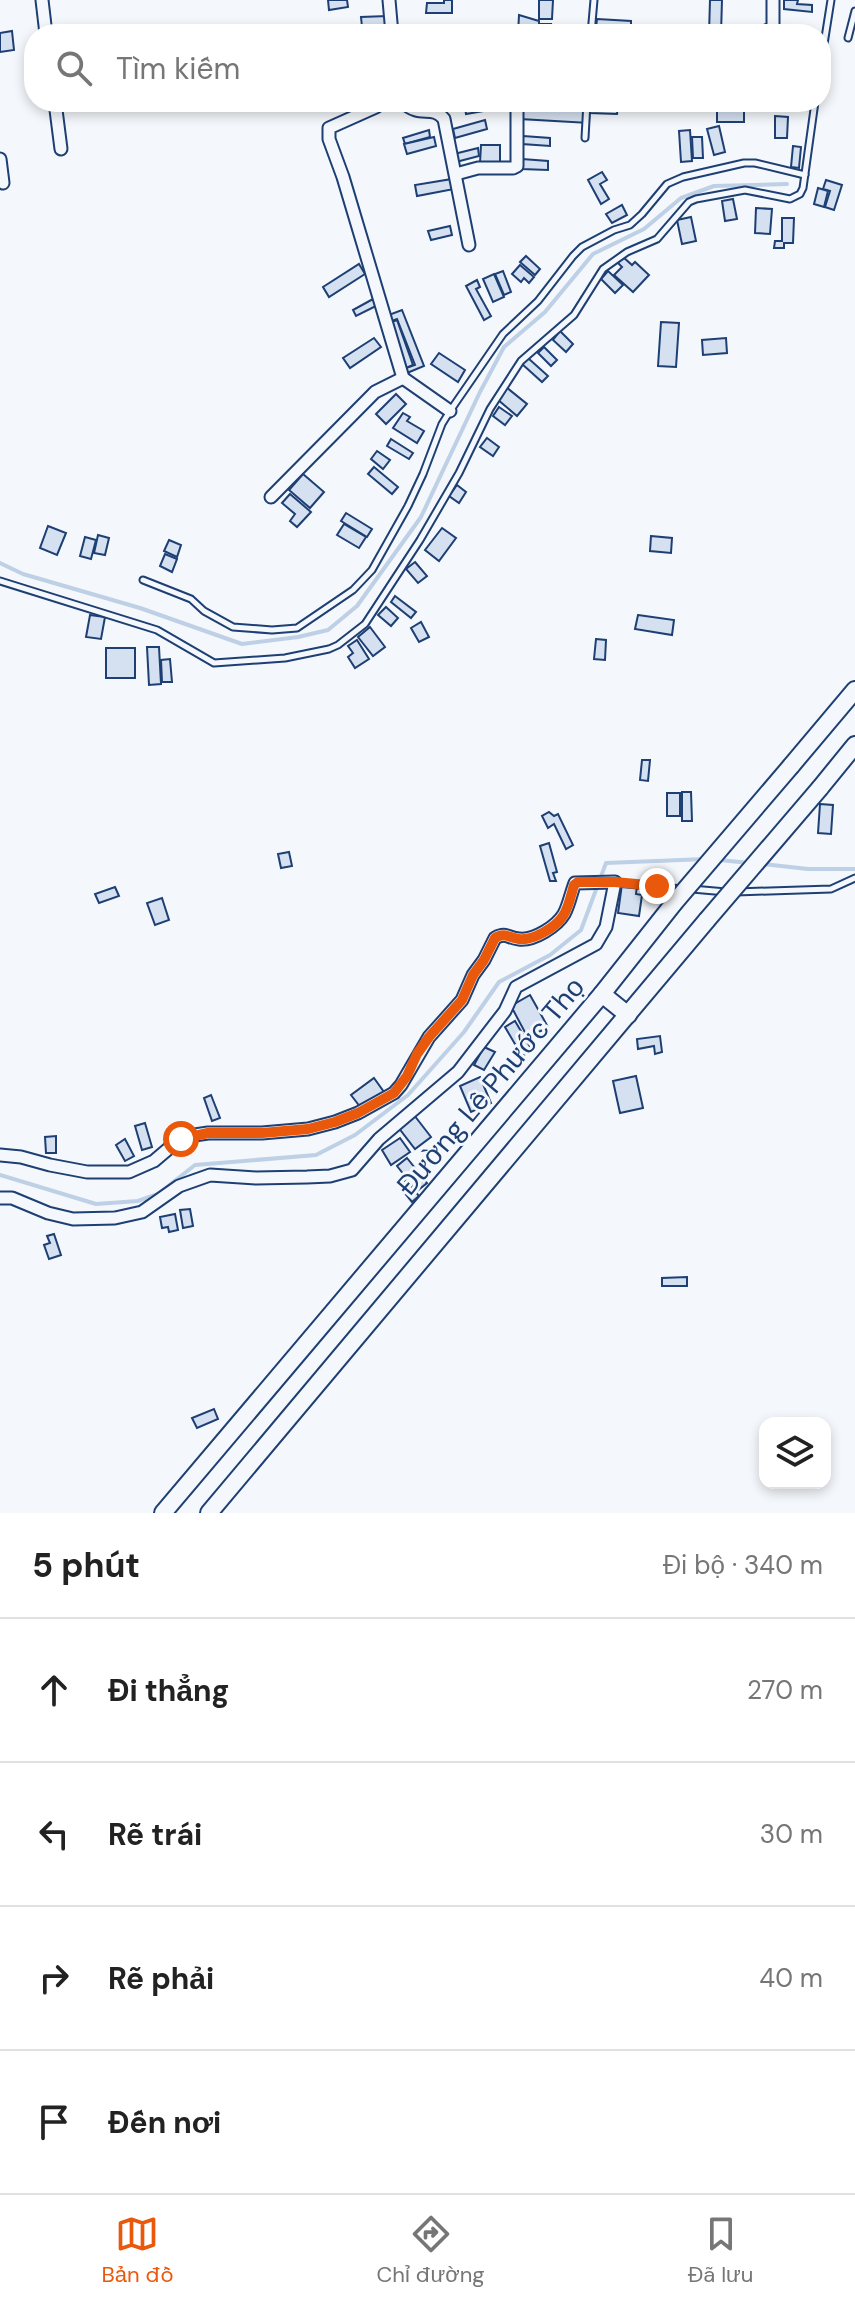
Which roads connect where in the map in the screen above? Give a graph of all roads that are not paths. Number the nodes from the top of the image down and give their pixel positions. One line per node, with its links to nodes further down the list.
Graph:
1 (42, 0): 7 (street)
2 (389, 0): 8 (street)
3 (594, 0): 9 (lane)
4 (773, 0): 10 (street)
5 (831, 0): 11 (lane)
6 (855, 11): 12 (lane)
7 (45, 24)
8 (391, 24)
9 (592, 24)
10 (773, 24)
11 (827, 24)
12 (848, 38)
13 (56, 112): 20 (street)
14 (365, 112): 26 (street)
15 (436, 112): 22 (street)
16 (517, 112): 22 (street)
17 (586, 112): 19 (lane)
18 (814, 112): 23 (lane)
19 (585, 138)
20 (61, 149)
21 (0, 159): 24 (street)
22 (456, 174): 25 (street)
23 (805, 175): 27 (lane); 30 (lane)
24 (3, 183)
25 (469, 245)
26 (403, 378): 27 (street); 28 (street)
27 (450, 411): 29 (lane)
28 (271, 497)
29 (143, 580)
30 (0, 581)
31 (855, 690): 35 (street, Đường Lê Phước Thọ, bridge)
32 (855, 745): 36 (street, bridge)
33 (855, 878): 34 (lane)
34 (612, 883): 37 (street); 38 (street)
35 (602, 994): 36 (street); 39 (street, Đường Lê Phước Thọ)
36 (628, 1015): 40 (street)
37 (0, 1155)
38 (0, 1198)
39 (163, 1513)
40 (209, 1513)

